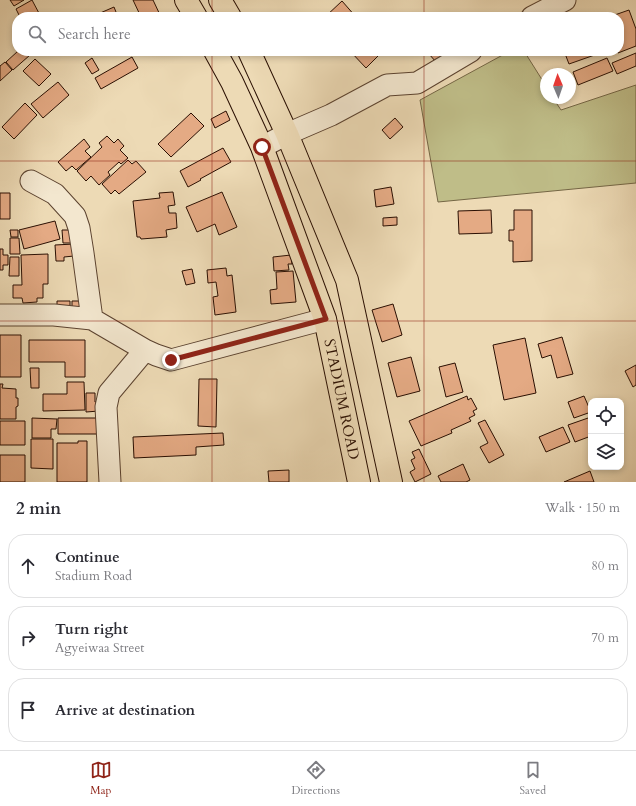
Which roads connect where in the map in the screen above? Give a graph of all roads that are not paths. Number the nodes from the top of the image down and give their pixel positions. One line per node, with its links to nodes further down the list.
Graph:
1 (186, 0): 4 (main road)
2 (220, 0): 5 (main road)
3 (566, 0): 6 (street)
4 (193, 12)
5 (227, 12)
6 (542, 12)
7 (217, 56): 11 (main road, STADIUM ROAD)
8 (251, 56): 10 (main road, STADIUM ROAD)
9 (463, 56): 10 (street)
10 (287, 134): 11 (street); 19 (main road, STADIUM ROAD)
11 (262, 147): 15 (main road, STADIUM ROAD)
12 (30, 181): 14 (street)
13 (0, 315): 14 (street)
14 (92, 319): 16 (street)
15 (326, 319): 16 (street); 18 (main road, STADIUM ROAD)
16 (145, 350): 17 (street)
17 (110, 482)
18 (358, 482)
19 (391, 482)

